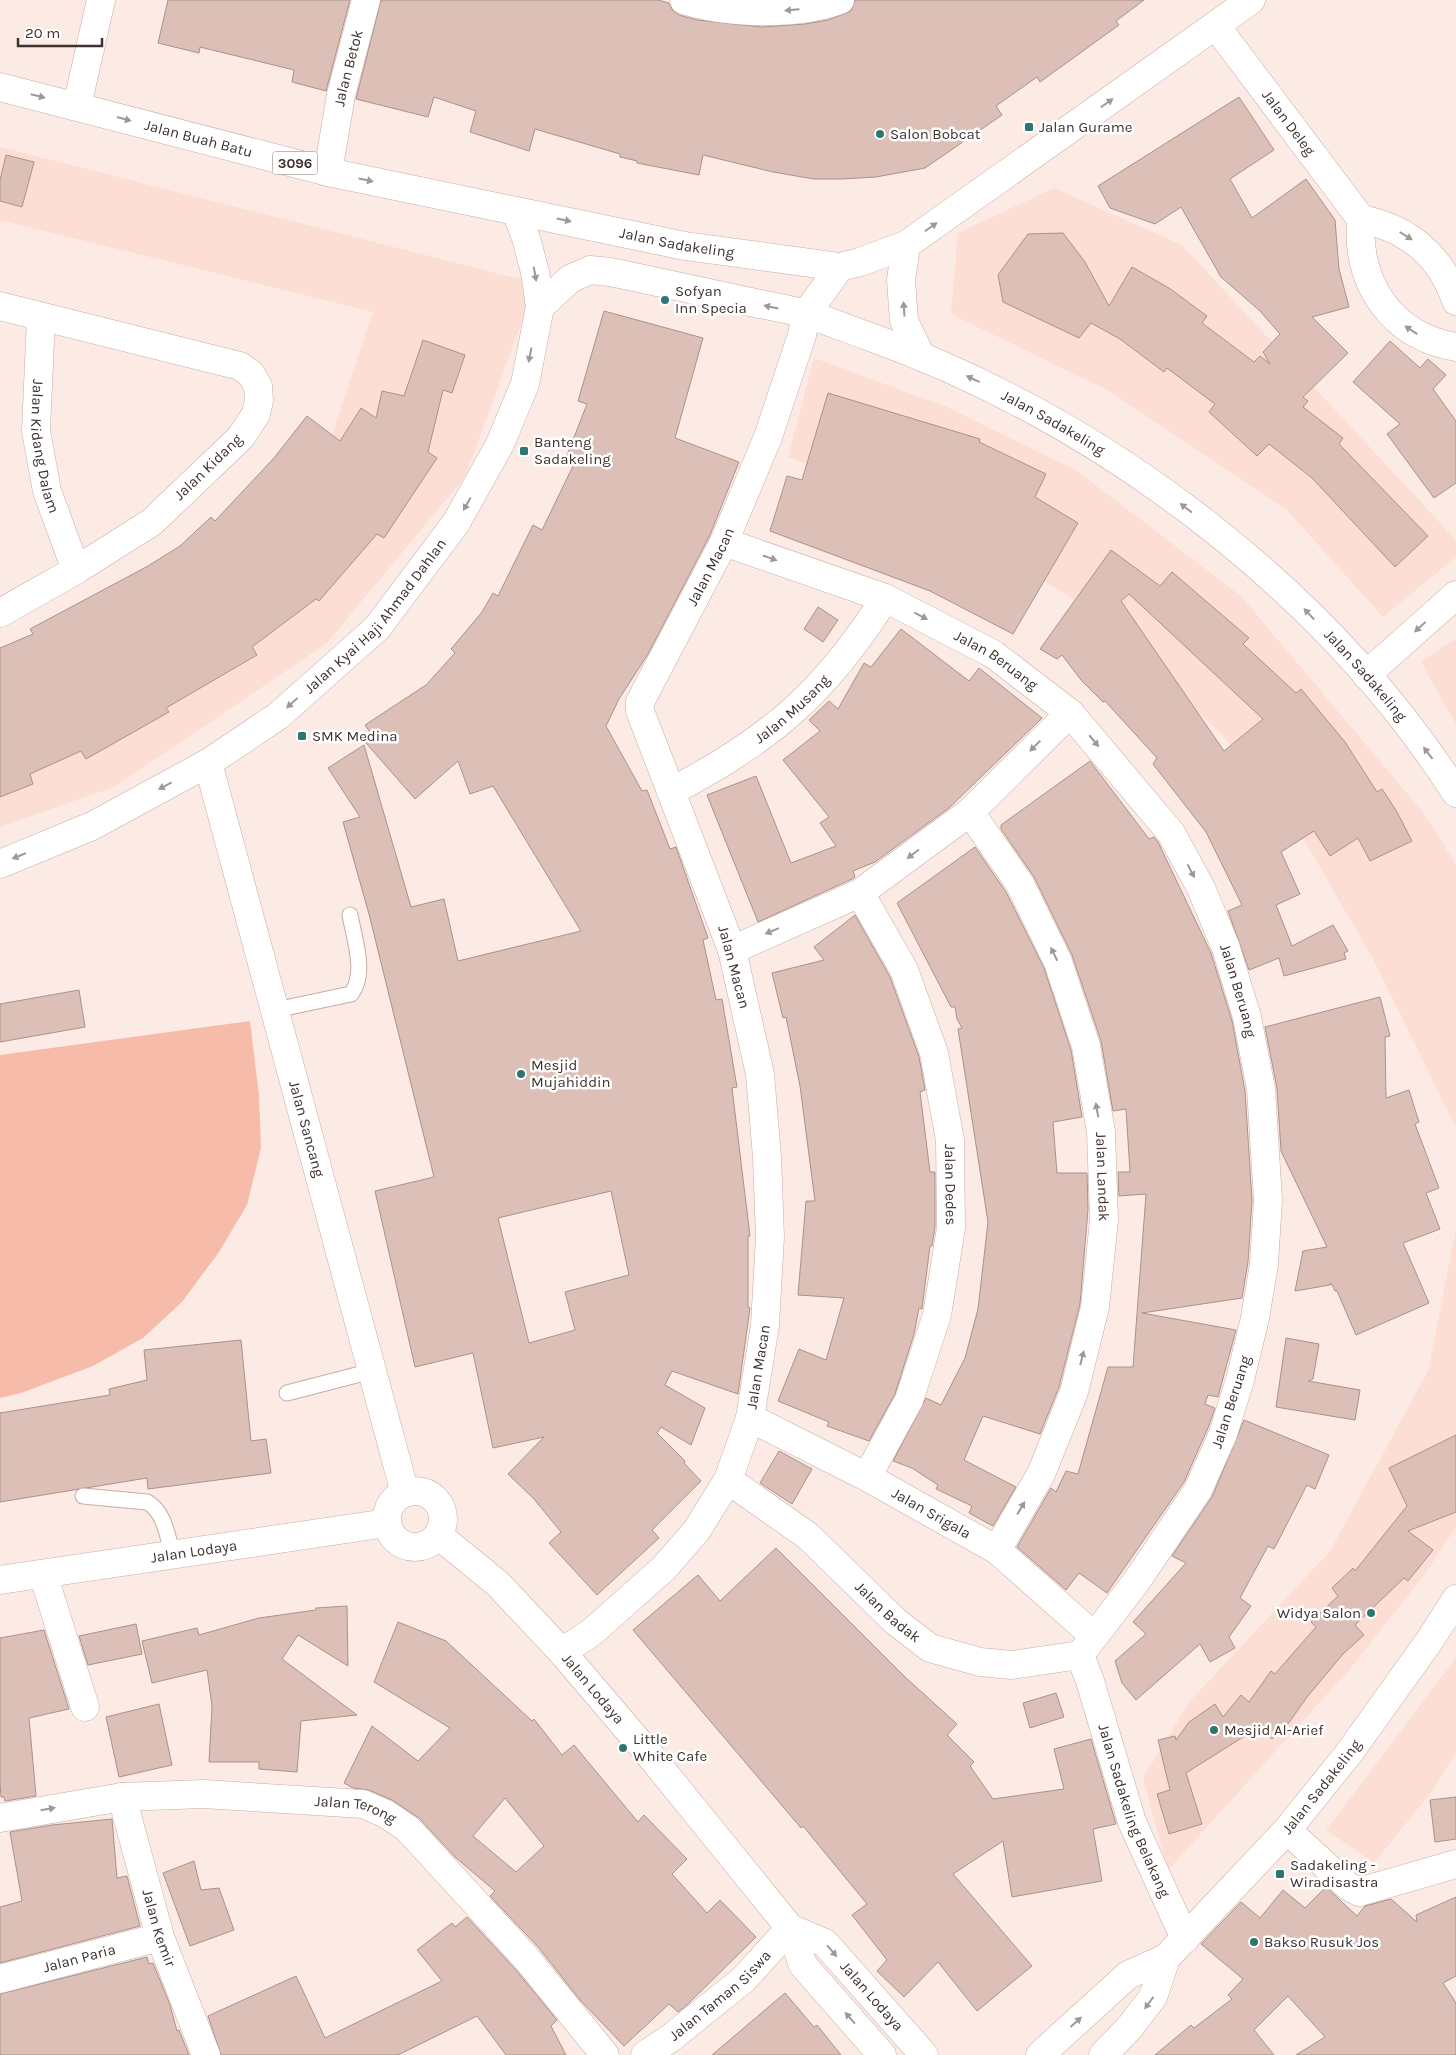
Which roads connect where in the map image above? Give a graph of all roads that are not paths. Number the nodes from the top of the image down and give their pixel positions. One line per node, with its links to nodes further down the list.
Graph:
1 (101, 0): 8 (street)
2 (366, 0): 9 (street, Jalan Betok)
3 (840, 0): 5 (street, one-way to 5)
4 (1251, 0): 6 (street)
5 (688, 1)
6 (1216, 26): 11 (street, Jalan Deleg); 12 (street, one-way to 6)
7 (0, 86): 8 (street, Jalan Buah Batu / 3096, one-way to 8)
8 (77, 106): 9 (street, Jalan Buah Batu / 3096, one-way to 9)
9 (328, 172): 10 (street, Jalan Buah Batu / 3096, one-way to 10)
10 (516, 211): 13 (street, Jalan Sadakeling, one-way to 13); 16 (street, Jalan Kyai Haji Ahmad Dahlan, one-way to 16)
11 (1361, 219): 14 (street, one-way to 14); 19 (street, one-way to 11)
12 (906, 245): 13 (street); 20 (street, one-way to 12)
13 (840, 267): 17 (street, Jalan Macan)
14 (1456, 300)
15 (0, 306): 18 (street, Jalan Kidang)
16 (540, 307): 17 (street, Jalan Sadakeling, one-way to 16); 28 (street, Jalan Kyai Haji Ahmad Dahlan, one-way to 28)
17 (806, 314): 20 (street, Jalan Sadakeling); 21 (street, Jalan Macan)
18 (41, 317): 22 (street, Jalan Kidang Dalam); 22 (street, Jalan Kidang)
19 (1456, 347)
20 (920, 354): 26 (street, Jalan Sadakeling, one-way to 20)
21 (724, 542): 24 (street, Jalan Beruang, one-way to 24); 29 (street, Jalan Macan)
22 (76, 570): 25 (street, Jalan Kidang)
23 (1456, 595): 26 (street, one-way to 26)
24 (885, 598): 27 (street, Jalan Beruang, one-way to 27); 29 (street, Jalan Musang)
25 (0, 612)
26 (1366, 675): 30 (street, Jalan Sadakeling, one-way to 26)
27 (1070, 713): 31 (street, one-way to 31); 51 (street, Jalan Beruang, one-way to 51)
28 (208, 763): 32 (street, Jalan Kyai Haji Ahmad Dahlan, one-way to 32); 36 (street, Jalan Sancang)
29 (672, 792): 35 (street, Jalan Macan)
30 (1456, 793)
31 (970, 812): 33 (street, one-way to 33); 46 (street, Jalan Landak, one-way to 31)
32 (0, 864)
33 (860, 893): 35 (street, one-way to 35); 40 (street, Jalan Dedes)
34 (350, 915): 36 (lane)
35 (732, 950): 39 (street, Jalan Macan)
36 (275, 1010): 37 (street, Jalan Sancang)
37 (372, 1371): 38 (lane); 42 (street, Jalan Sancang)
38 (287, 1393)
39 (750, 1418): 40 (street, Jalan Srigala); 41 (street, Jalan Macan)
40 (867, 1478): 46 (street, Jalan Srigala)
41 (728, 1480): 51 (street, Jalan Badak); 52 (street, Jalan Macan)
42 (405, 1493): 44 (street); 45 (street)
43 (83, 1496): 47 (lane)
44 (387, 1523): 45 (street); 47 (street, Jalan Lodaya)
45 (438, 1535): 52 (street, Jalan Lodaya)
46 (997, 1550): 51 (street, Jalan Srigala)
47 (174, 1555): 48 (street, Jalan Lodaya)
48 (43, 1574): 49 (street, Jalan Lodaya); 53 (street)
49 (0, 1580)
50 (1456, 1598): 56 (street, Jalan Sadakeling)
51 (1087, 1646): 60 (street, Jalan Sadakeling Belakang)
52 (562, 1652): 58 (street, Jalan Lodaya)
53 (85, 1706)
54 (122, 1797): 55 (street, Jalan Terong, one-way to 54); 59 (street, Jalan Kemir); 64 (street, Jalan Terong)
55 (0, 1818)
56 (1287, 1830): 57 (street); 60 (street, Jalan Sadakeling)
57 (1456, 1864)
58 (790, 1928): 65 (street, Jalan Taman Siswa); 66 (street, Jalan Lodaya, one-way to 58); 67 (street, Jalan Lodaya, one-way to 67)
59 (160, 1937): 62 (street, Jalan Paria); 63 (street, Jalan Kemir)
60 (1185, 1939): 61 (street, Jalan Sadakeling)
61 (1166, 1958): 68 (street, Jalan Sadakeling, one-way to 61); 69 (street, Jalan Sadakeling, one-way to 69)
62 (0, 1978)
63 (206, 2055)
64 (605, 2055)
65 (645, 2055)
66 (882, 2055)
67 (924, 2055)
68 (1040, 2055)
69 (1103, 2055)

